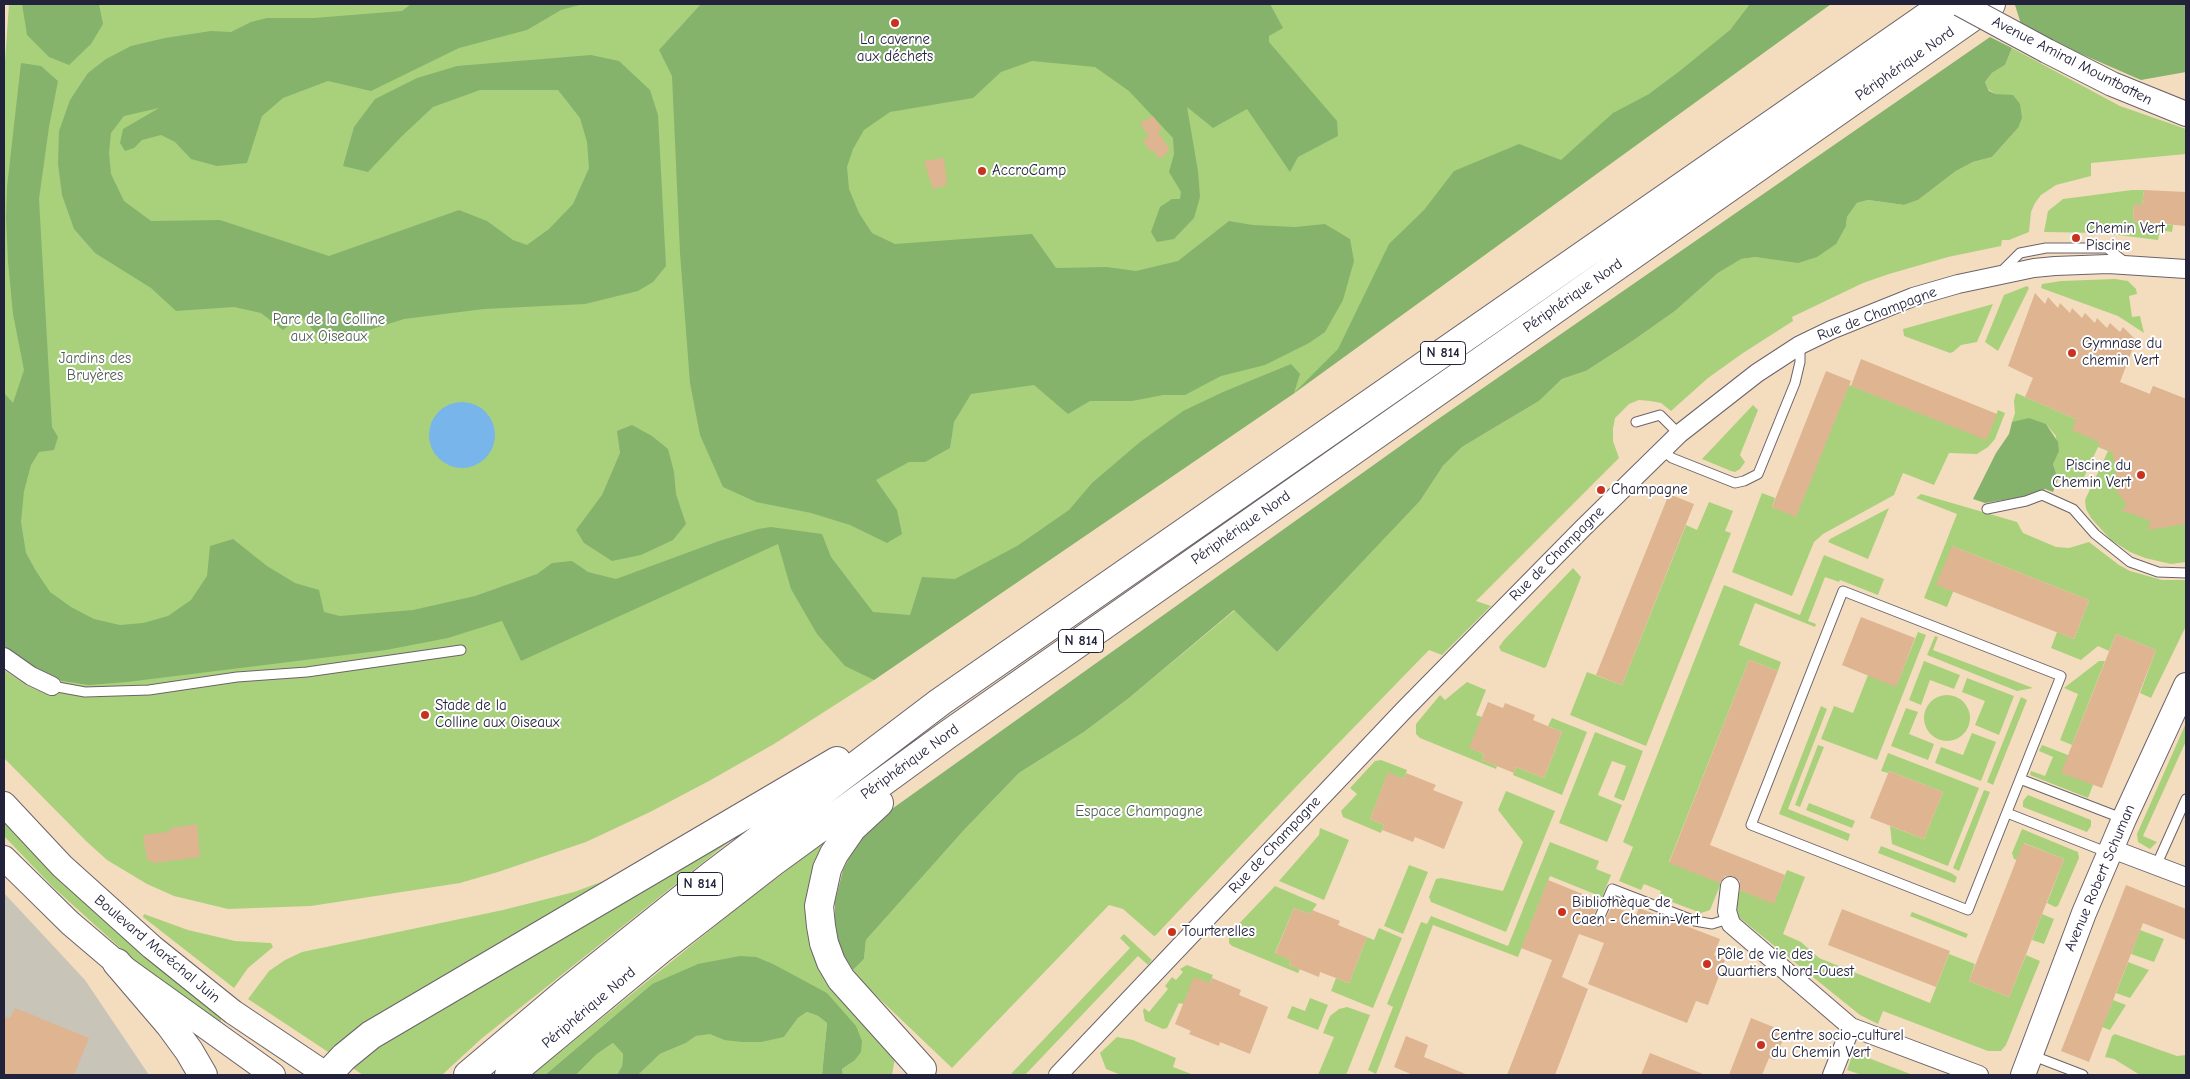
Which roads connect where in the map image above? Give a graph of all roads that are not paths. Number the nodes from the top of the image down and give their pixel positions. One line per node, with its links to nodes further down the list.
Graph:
1 (1945, 4): 16 (highway, Périphérique Nord / N 814)
2 (1960, 4): 4 (main road, Avenue Amiral Mountbatten, bridge)
3 (1991, 4): 17 (highway, Périphérique Nord / N 814)
4 (2186, 114)
5 (2186, 269): 6 (street, Rue de Champagne)
6 (1800, 345): 8 (street, Rue de Champagne); 9 (lane)
7 (1636, 422): 8 (lane)
8 (1679, 434): 9 (street, Rue de Champagne)
9 (1662, 450): 39 (street, Rue de Champagne)
10 (1987, 509): 11 (lane)
11 (2186, 573)
12 (461, 650): 15 (lane)
13 (4, 657): 15 (street)
14 (2186, 685): 22 (main road, Avenue Robert Schuman)
15 (52, 686)
16 (940, 702): 36 (highway); 37 (highway, Périphérique Nord / N 814)
17 (947, 734): 33 (highway); 38 (highway, Périphérique Nord / N 814)
18 (2020, 779): 21 (lane); 21 (lane); 22 (lane)
19 (2186, 799): 25 (lane)
20 (4, 804): 36 (main road, Boulevard Maréchal Juin)
21 (2006, 813): 23 (lane)
22 (2124, 819): 23 (main road, Avenue Robert Schuman)
23 (2111, 851): 25 (street); 32 (main road, Avenue Robert Schuman)
24 (4, 858): 30 (main road, Boulevard Maréchal Juin)
25 (2156, 866): 26 (street)
26 (2186, 878)
27 (1730, 886): 28 (street)
28 (1728, 919): 29 (lane); 31 (street)
29 (1598, 921)
30 (117, 963): 34 (highway); 35 (main road, Boulevard Maréchal Juin)
31 (1851, 1027): 40 (street); 41 (street)
32 (2027, 1065): 42 (lane)
33 (922, 1073)
34 (203, 1075)
35 (273, 1075)
36 (327, 1075)
37 (468, 1075)
38 (509, 1075)
39 (1058, 1075)
40 (1832, 1075)
41 (1979, 1075)
42 (2083, 1075)

